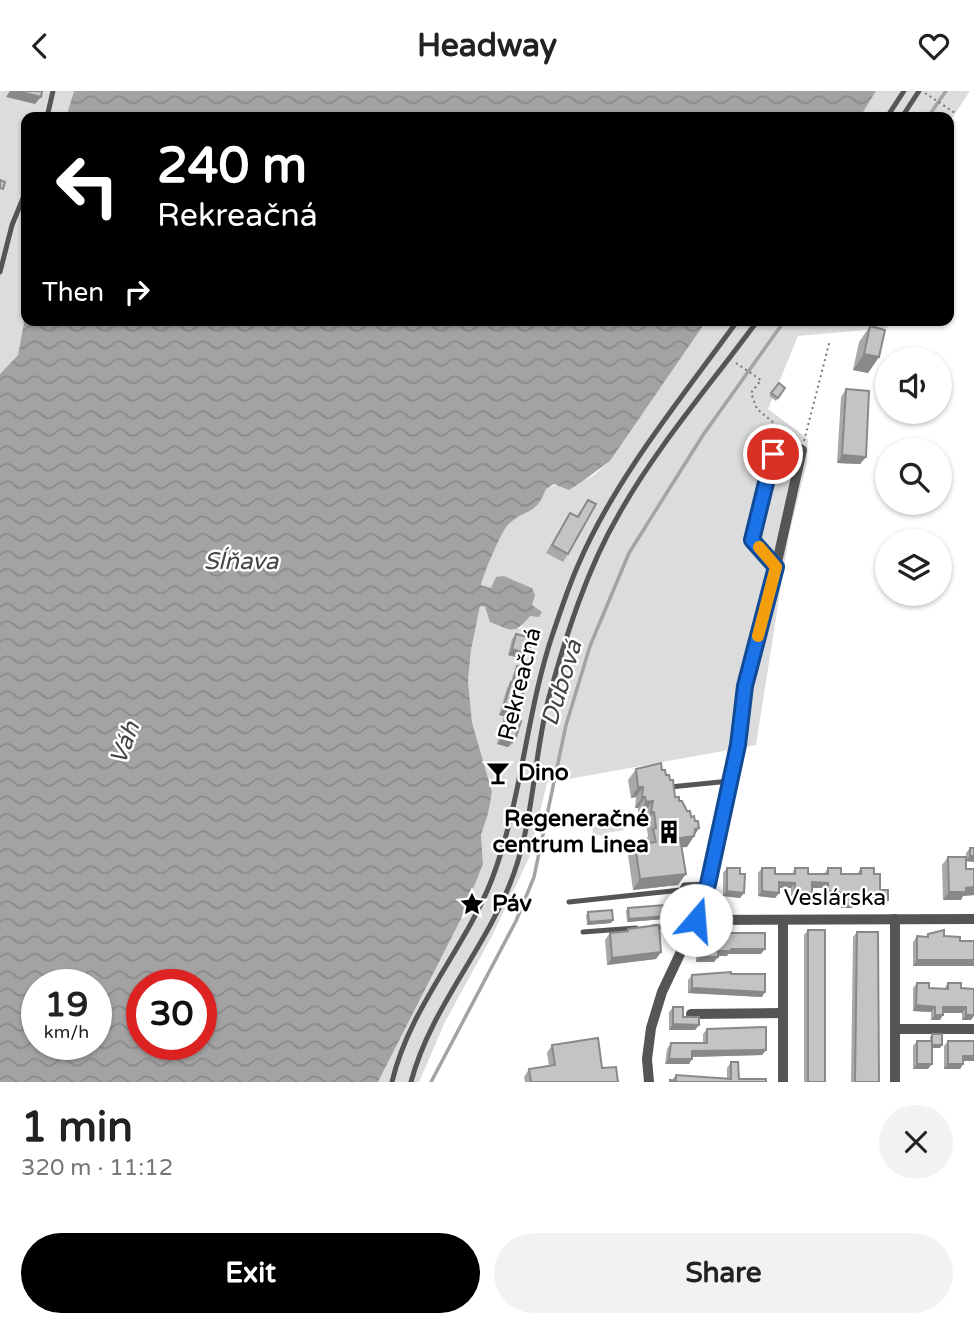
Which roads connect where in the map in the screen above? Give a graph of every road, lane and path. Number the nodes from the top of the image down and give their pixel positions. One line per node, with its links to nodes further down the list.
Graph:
1 (53, 91): 4 (lane)
2 (904, 91): 5 (lane)
3 (920, 91): 6 (lane); 7 (path)
4 (48, 112)
5 (890, 112)
6 (905, 112)
7 (953, 112)
8 (21, 205): 10 (lane)
9 (0, 232): 10 (lane)
10 (9, 237): 11 (lane)
11 (0, 272)
12 (734, 326): 18 (lane, Rekreačná)
13 (754, 326): 20 (lane)
14 (830, 340): 17 (path)
15 (738, 365): 16 (path)
16 (788, 443): 17 (street); 19 (street)
17 (802, 450): 19 (street)
18 (579, 562): 20 (lane); 35 (lane, Rekreačná)
19 (776, 567): 21 (street)
20 (591, 572): 36 (lane)
21 (730, 781): 22 (lane); 23 (street)
22 (670, 787)
23 (708, 884): 24 (lane); 27 (street)
24 (569, 902)
25 (895, 919): 26 (street, Veslárska); 28 (street, Veslárska); 33 (street)
26 (974, 919)
27 (696, 920): 28 (street, Veslárska); 30 (street)
28 (783, 920): 31 (street)
29 (583, 932): 30 (lane)
30 (690, 932): 37 (street)
31 (783, 1013): 32 (street); 38 (street)
32 (691, 1014)
33 (895, 1029): 34 (street); 39 (street)
34 (974, 1029)
35 (392, 1082)
36 (411, 1082)
37 (649, 1082)
38 (783, 1082)
39 (895, 1082)

